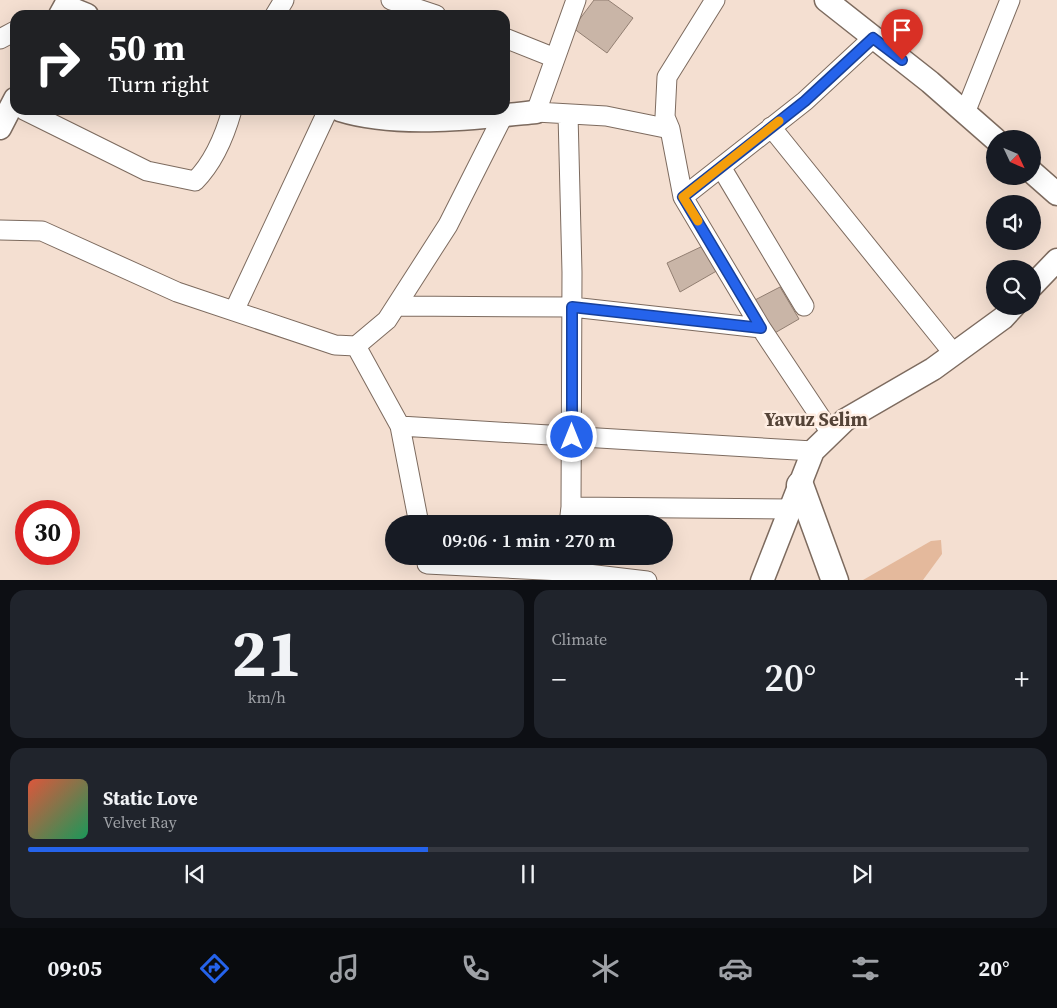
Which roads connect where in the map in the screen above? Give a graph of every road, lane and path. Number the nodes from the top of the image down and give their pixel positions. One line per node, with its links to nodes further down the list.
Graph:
1 (391, 0): 6 (street)
2 (576, 0): 9 (street)
3 (715, 0): 21 (street)
4 (826, 0): 7 (street)
5 (1010, 0): 11 (street)
6 (421, 10)
7 (873, 38): 11 (street); 19 (street)
8 (510, 40): 9 (street)
9 (555, 58): 10 (street)
10 (536, 112): 13 (street); 18 (street)
11 (965, 113): 22 (street)
12 (10, 114): 20 (street)
13 (568, 114): 21 (street); 32 (street)
14 (37, 115): 15 (street)
15 (230, 115)
16 (326, 115): 33 (street)
17 (357, 115): 18 (street)
18 (503, 116): 30 (street)
19 (771, 127): 23 (street); 37 (street)
20 (0, 128)
21 (670, 129): 26 (street)
22 (986, 131)
23 (721, 168): 26 (street); 31 (street)
24 (1041, 180): 25 (street)
25 (1057, 194)
26 (683, 197): 35 (street)
27 (0, 230): 33 (street)
28 (1057, 260): 29 (street)
29 (1041, 277)
30 (396, 306): 32 (street); 36 (street)
31 (804, 306)
32 (572, 307): 35 (street); 40 (street)
33 (234, 311): 36 (street)
34 (1006, 315): 37 (street)
35 (761, 328): 39 (street)
36 (356, 346): 38 (street)
37 (954, 354): 39 (street)
38 (400, 426): 40 (street); 44 (street)
39 (831, 433): 41 (street)
40 (572, 437): 41 (street); 45 (street)
41 (813, 451): 42 (street)
42 (800, 485): 43 (street); 50 (main road)
43 (790, 509): 45 (street); 49 (street)
44 (417, 515)
45 (570, 515)
46 (426, 567): 47 (street)
47 (563, 569): 48 (street)
48 (647, 580)
49 (762, 580)
50 (835, 580)

